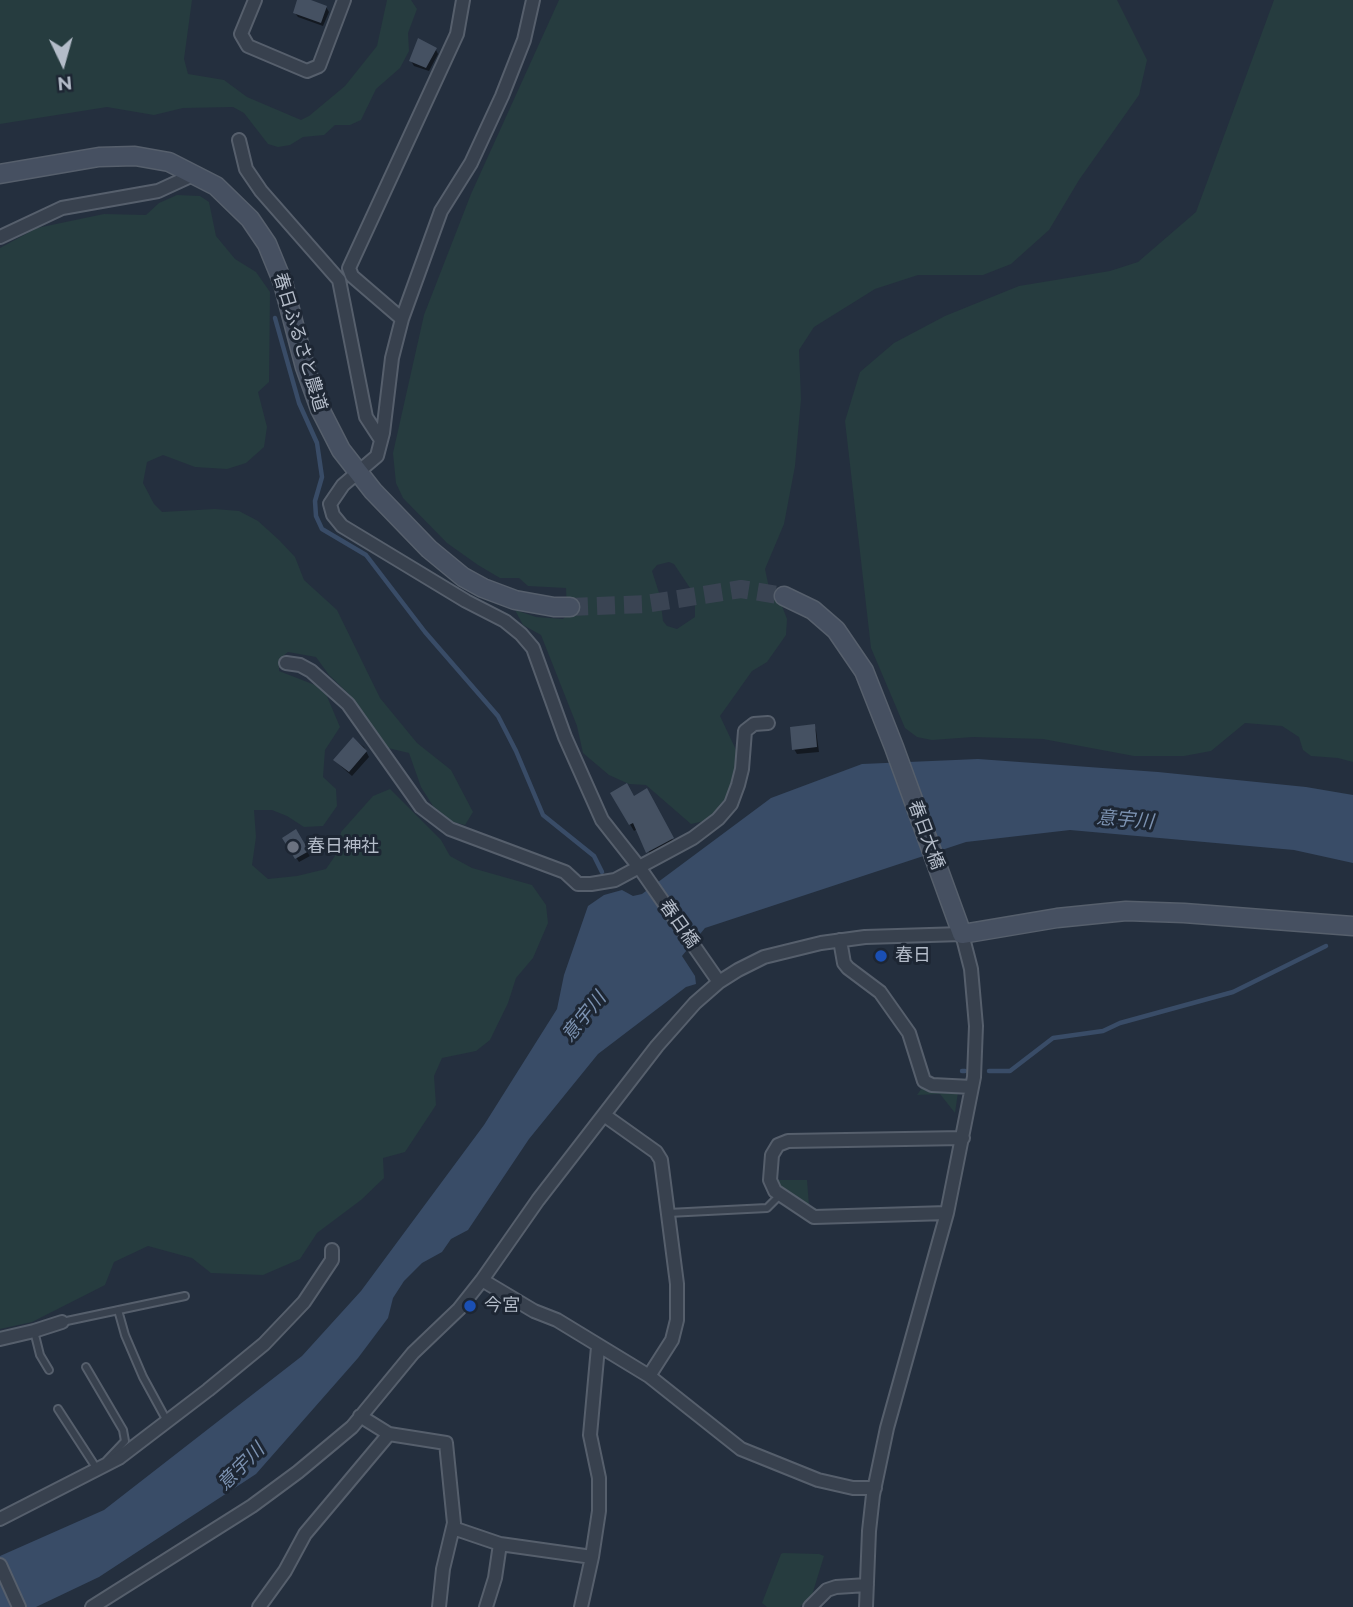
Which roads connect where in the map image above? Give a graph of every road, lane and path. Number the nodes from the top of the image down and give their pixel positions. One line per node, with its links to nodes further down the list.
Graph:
1 (255, 0): 2 (street)
2 (344, 0)
3 (463, 0): 9 (street)
4 (533, 0): 11 (street)
5 (239, 140): 10 (street)
6 (0, 174): 7 (street, 春日ふるさと農道)
7 (195, 174): 8 (street); 13 (street, 春日ふるさと農道)
8 (0, 237)
9 (351, 272): 10 (street); 11 (street)
10 (339, 279): 12 (street)
11 (402, 319): 12 (street)
12 (381, 440): 13 (street)
13 (359, 473): 15 (street, 春日ふるさと農道); 18 (street, 春日橋)
14 (784, 596): 20 (street, 春日大橋)
15 (570, 607)
16 (286, 663): 18 (street)
17 (768, 723): 18 (street)
18 (641, 871): 22 (street, 春日橋)
19 (1353, 926): 20 (street)
20 (960, 929): 21 (street); 23 (street)
21 (840, 940): 22 (street); 23 (street)
22 (717, 978): 24 (street)
23 (972, 1087): 25 (street)
24 (604, 1115): 27 (street); 30 (street)
25 (963, 1138): 26 (street); 28 (street)
26 (780, 1195): 27 (lane); 28 (street)
27 (668, 1213): 39 (street)
28 (947, 1213): 45 (street)
29 (332, 1250): 42 (street)
30 (482, 1280): 36 (street); 41 (street)
31 (185, 1296): 32 (lane)
32 (118, 1310): 33 (lane); 42 (lane)
33 (62, 1322): 34 (street)
34 (34, 1331): 35 (street); 38 (lane)
35 (0, 1339)
36 (598, 1346): 39 (street); 49 (street)
37 (86, 1367): 44 (lane)
38 (49, 1370)
39 (649, 1376): 45 (street)
40 (58, 1409): 44 (lane)
41 (360, 1416): 43 (street); 53 (street)
42 (167, 1421): 44 (street)
43 (389, 1434): 47 (street); 54 (street)
44 (97, 1469): 46 (street)
45 (875, 1488): 51 (street)
46 (0, 1519)
47 (453, 1528): 48 (street); 55 (street)
48 (500, 1544): 49 (street); 56 (street)
49 (592, 1557): 57 (street)
50 (0, 1566): 52 (street)
51 (867, 1585): 58 (street); 59 (street)
52 (19, 1607)
53 (92, 1607)
54 (259, 1607)
55 (439, 1607)
56 (486, 1607)
57 (581, 1607)
58 (810, 1607)
59 (866, 1607)

